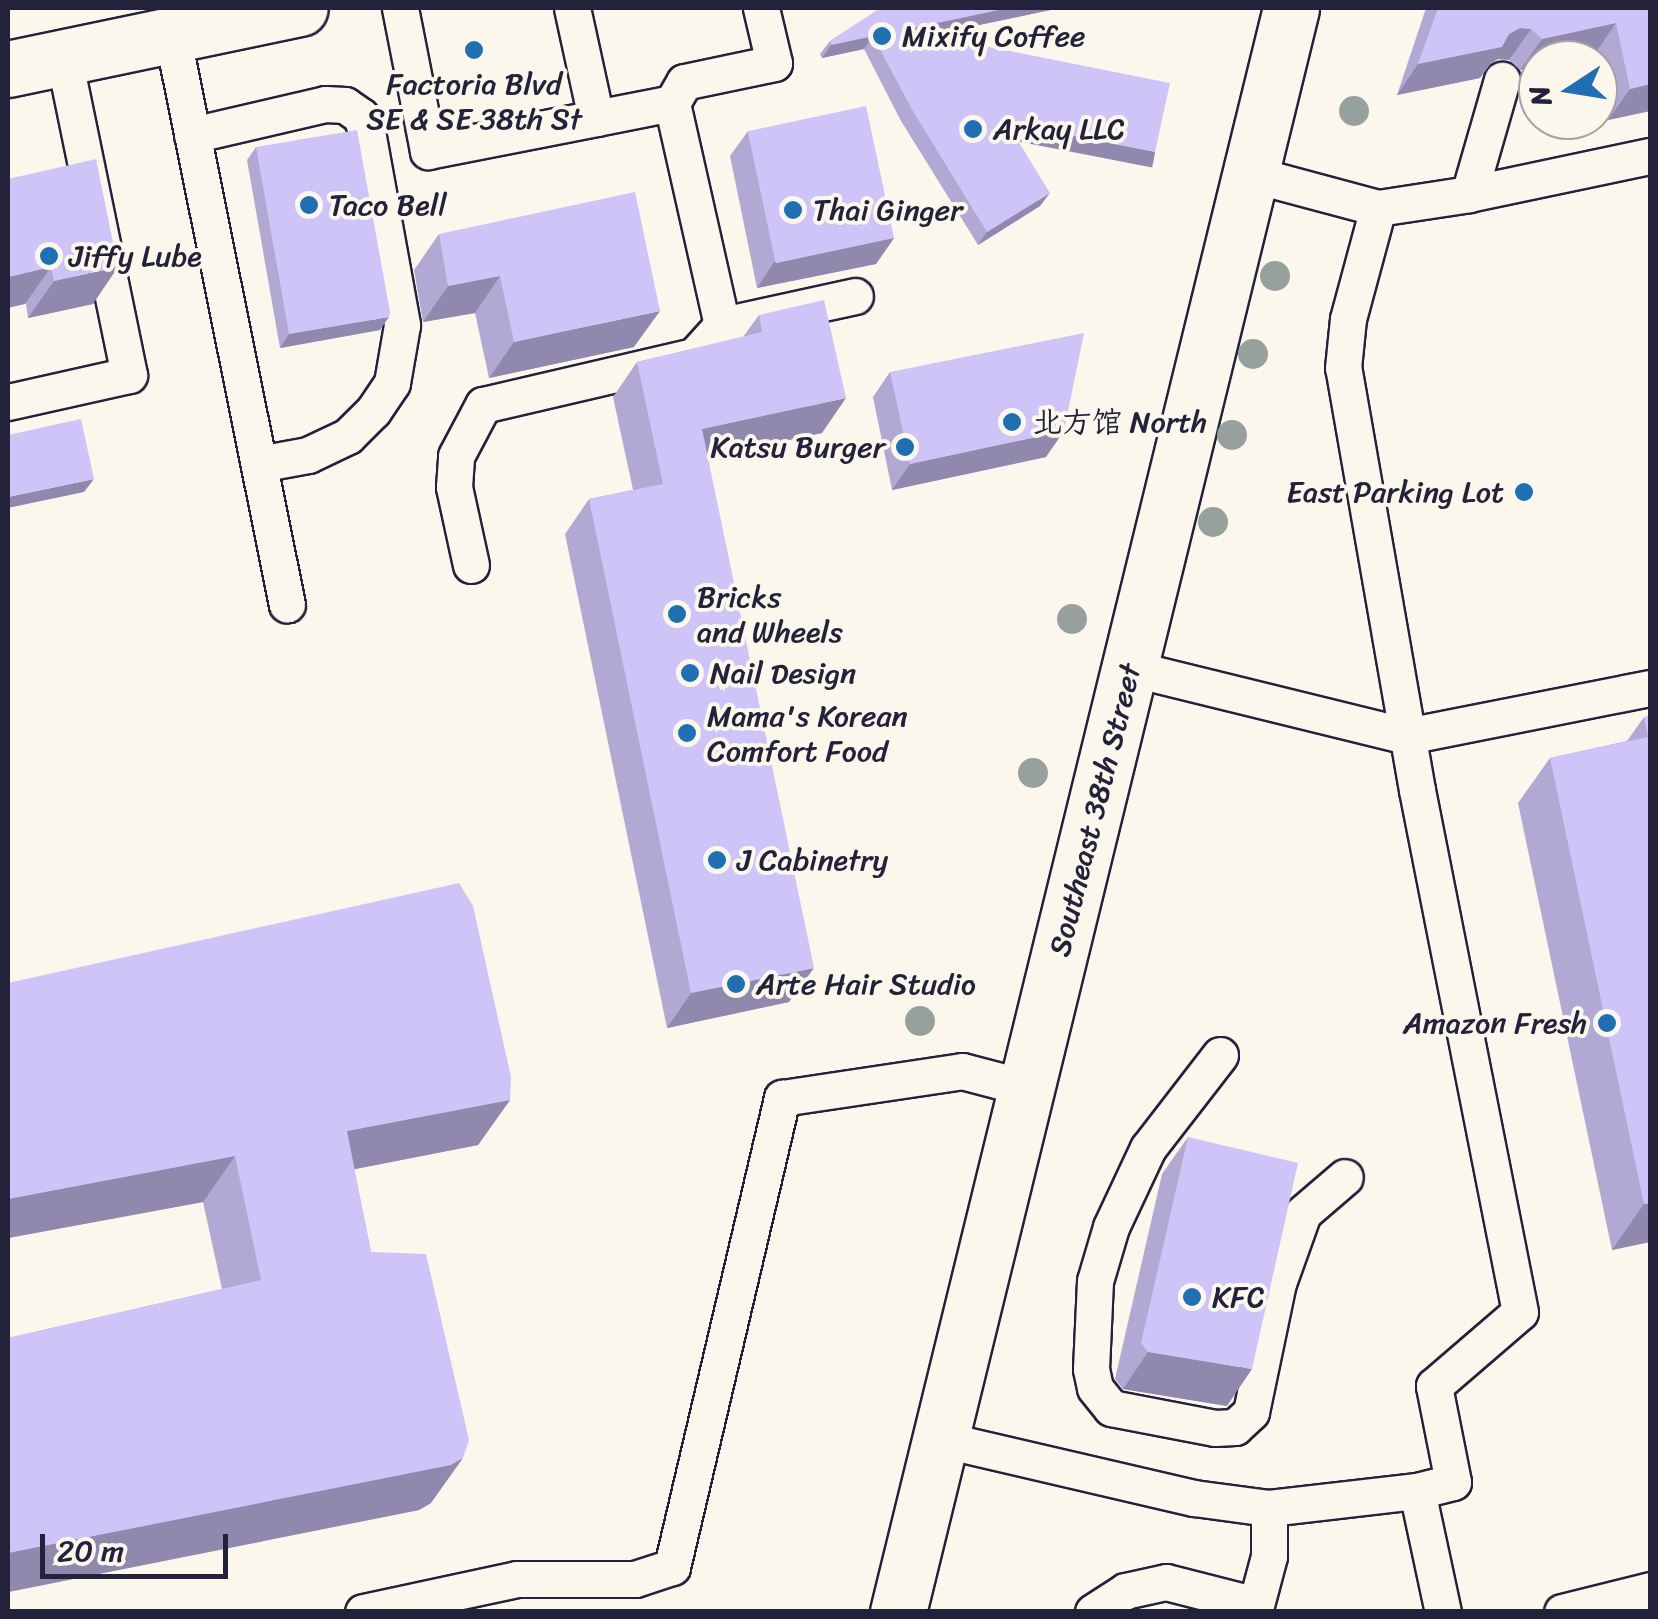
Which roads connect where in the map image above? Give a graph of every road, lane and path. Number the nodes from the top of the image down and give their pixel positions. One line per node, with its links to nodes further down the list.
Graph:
1 (300, 8): 6 (street)
2 (400, 8): 11 (lane)
3 (572, 8): 11 (lane)
4 (761, 8): 10 (lane)
5 (1291, 8): 14 (street, Southeast 38th Street)
6 (172, 34): 7 (street); 12 (lane)
7 (64, 56): 8 (street); 19 (lane)
8 (8, 69)
9 (1502, 80): 15 (lane)
10 (672, 103): 11 (lane); 18 (lane)
11 (596, 118)
12 (192, 135): 20 (lane); 20 (lane)
13 (1650, 156): 15 (lane)
14 (1251, 174): 16 (lane); 23 (street, Southeast 38th Street)
15 (1469, 194): 16 (lane)
16 (1378, 208): 25 (lane)
17 (855, 296): 18 (lane)
18 (722, 325): 21 (lane)
19 (8, 402)
20 (259, 464): 22 (lane)
21 (471, 565)
22 (287, 605)
23 (1130, 668): 25 (lane); 27 (street, Southeast 38th Street)
24 (1650, 688): 25 (lane)
25 (1407, 736): 30 (lane)
26 (1220, 1056): 28 (lane)
27 (1024, 1087): 29 (street, Southeast 38th Street); 33 (lane)
28 (1345, 1177)
29 (940, 1439): 31 (lane); 34 (street, Southeast 38th Street)
30 (1417, 1491): 31 (lane); 36 (lane)
31 (1269, 1508): 35 (lane)
32 (1650, 1590): 37 (lane)
33 (363, 1612)
34 (898, 1612)
35 (1093, 1612)
36 (1443, 1612)
37 (1562, 1612)

